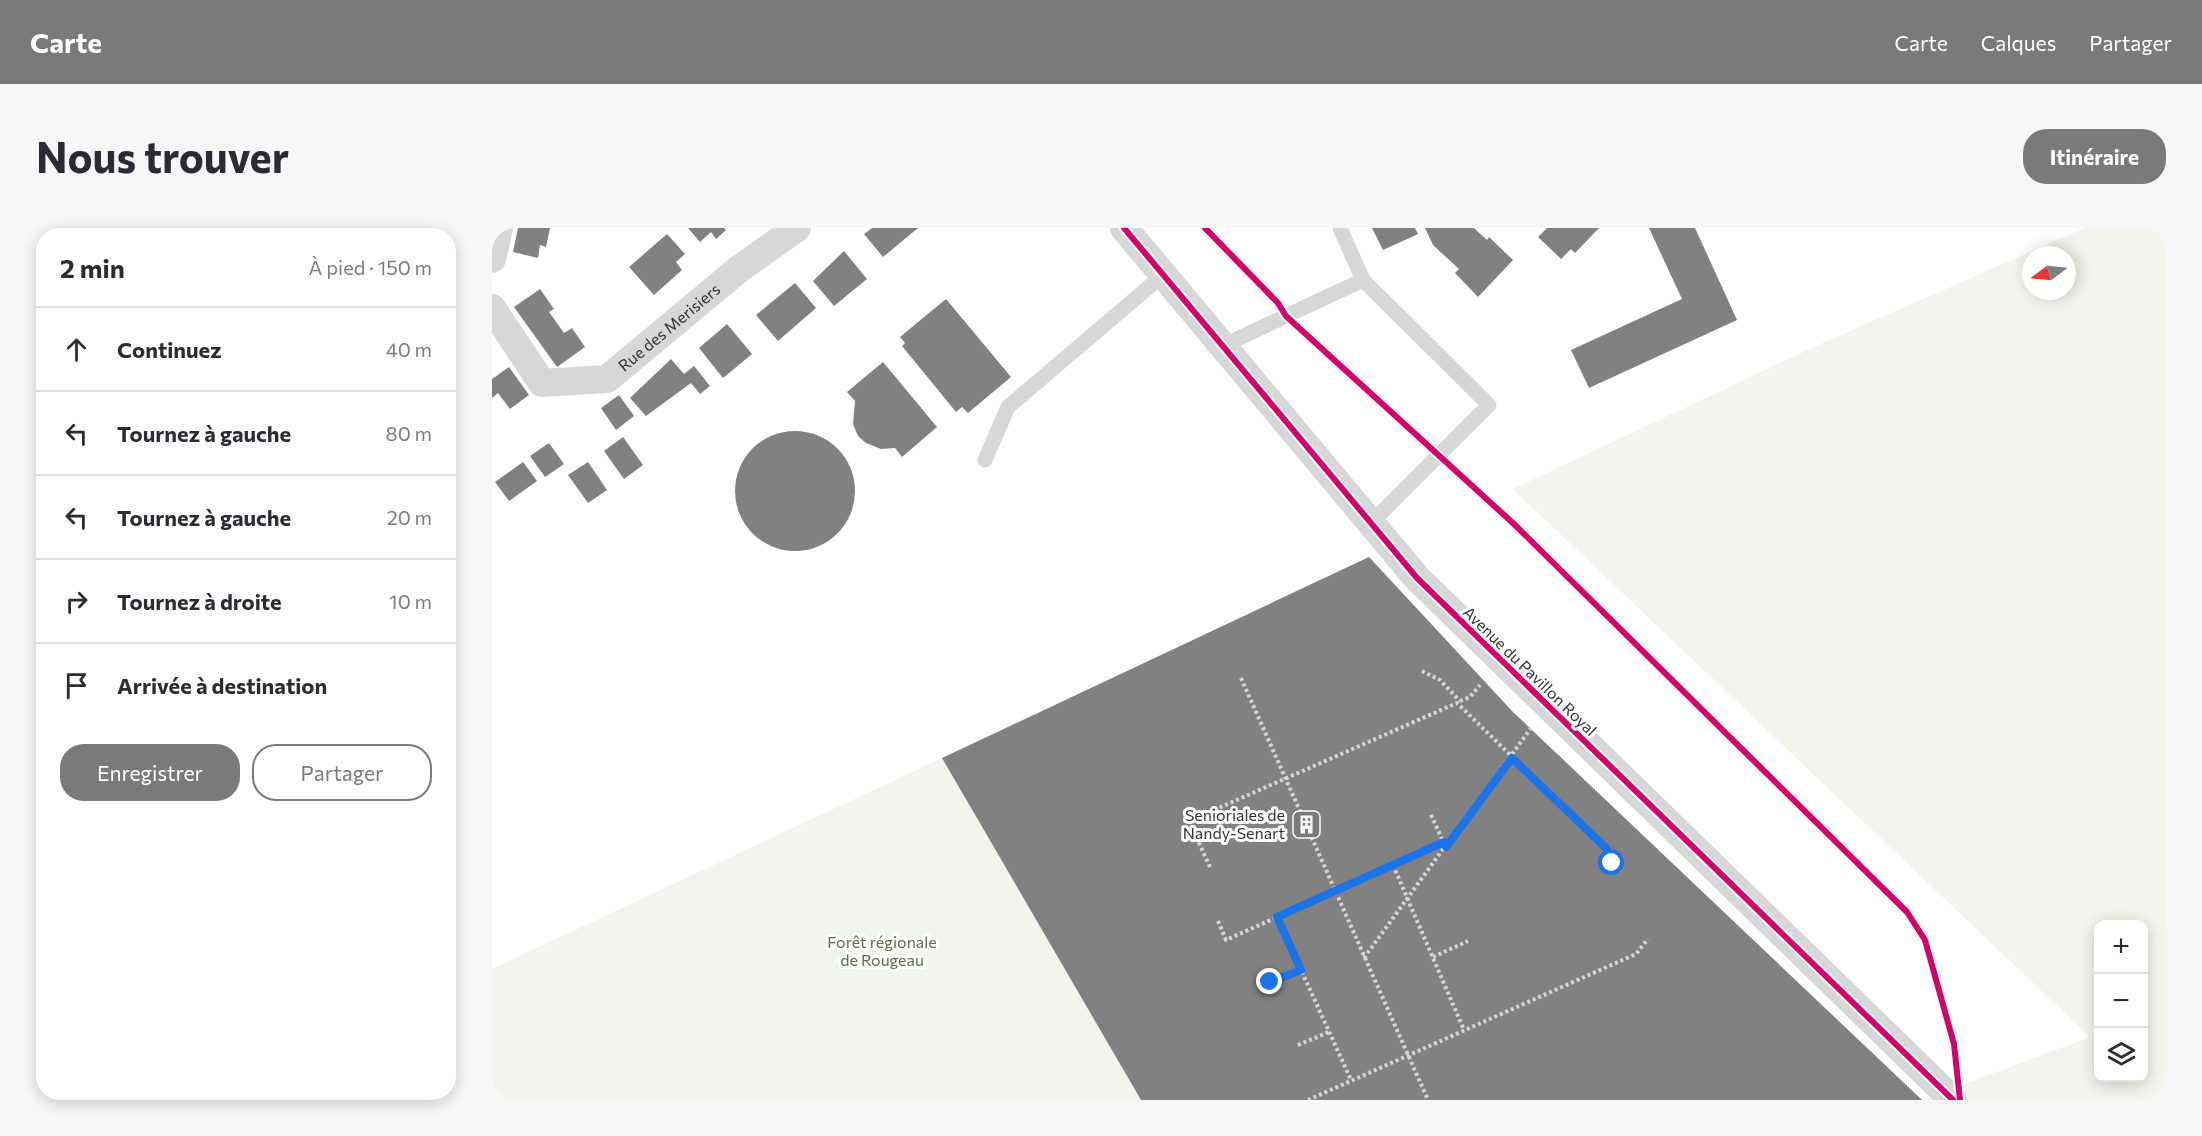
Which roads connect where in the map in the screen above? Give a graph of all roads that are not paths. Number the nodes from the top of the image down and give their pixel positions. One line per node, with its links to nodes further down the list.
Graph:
1 (499, 228): 5 (street)
2 (797, 228): 8 (street, Rue des Merisiers)
3 (1124, 228): 6 (street, Avenue du Pavillon Royal)
4 (1340, 228): 7 (lane)
5 (492, 259)
6 (1163, 275): 9 (street, Avenue du Pavillon Royal); 10 (lane)
7 (1363, 280): 9 (lane); 11 (lane)
8 (496, 325)
9 (1222, 346): 11 (street, Avenue du Pavillon Royal)
10 (985, 460)
11 (1371, 524): 12 (street, Avenue du Pavillon Royal)
12 (1953, 1100)

